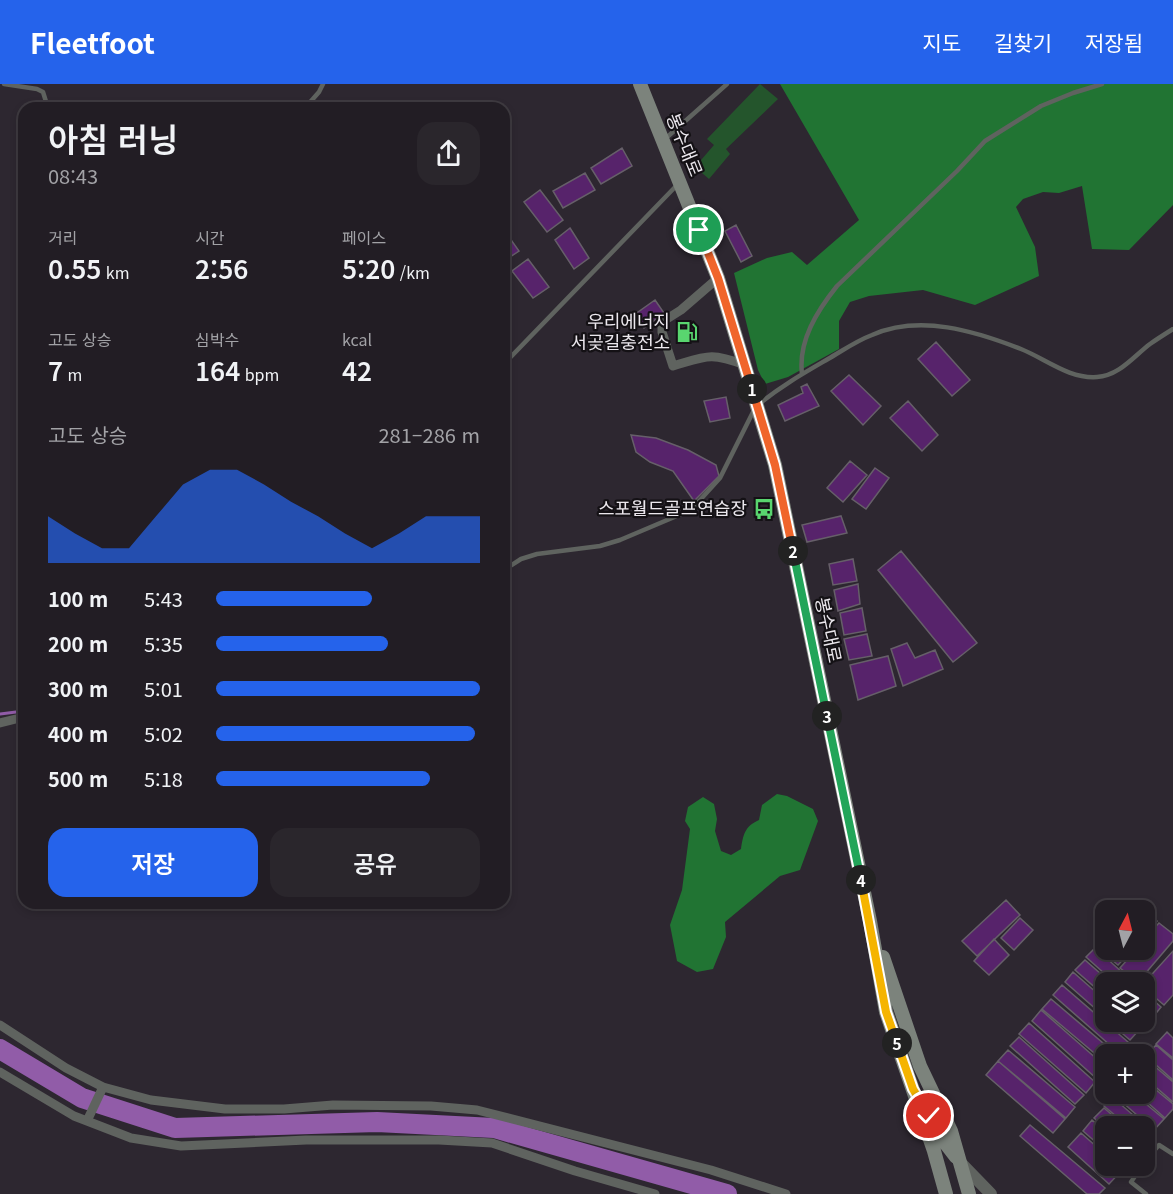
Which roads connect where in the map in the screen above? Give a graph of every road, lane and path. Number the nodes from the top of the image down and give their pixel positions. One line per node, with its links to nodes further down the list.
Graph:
1 (4, 84): 7 (lane)
2 (323, 84): 9 (lane)
3 (640, 84): 10 (main road, 봉수대로)
4 (727, 84): 10 (lane)
5 (1102, 84): 16 (lane)
6 (45, 85): 7 (lane)
7 (43, 92): 8 (lane)
8 (46, 102)
9 (310, 102)
10 (663, 141): 11 (main road, 봉수대로)
11 (680, 182): 12 (main road, 봉수대로); 14 (lane)
12 (718, 278): 15 (main road, 봉수대로); 15 (street)
13 (1173, 329): 16 (lane)
14 (510, 358)
15 (745, 365): 17 (main road, 봉수대로)
16 (802, 374): 17 (lane)
17 (757, 405): 18 (lane); 21 (main road, 봉수대로)
18 (510, 566)
19 (18, 718): 20 (street)
20 (0, 723)
21 (870, 921): 25 (main road, 봉수대로); 29 (main road)
22 (0, 1025): 24 (street)
23 (0, 1072): 26 (street)
24 (103, 1087): 26 (street); 32 (street)
25 (913, 1089): 29 (main road); 33 (main road, 봉수대로)
26 (87, 1120): 31 (street)
27 (1155, 1150): 28 (lane)
28 (1173, 1154)
29 (959, 1161): 34 (main road); 35 (street)
30 (1135, 1176): 36 (lane)
31 (655, 1194)
32 (786, 1194)
33 (946, 1194)
34 (969, 1194)
35 (991, 1194)
36 (1146, 1194)

